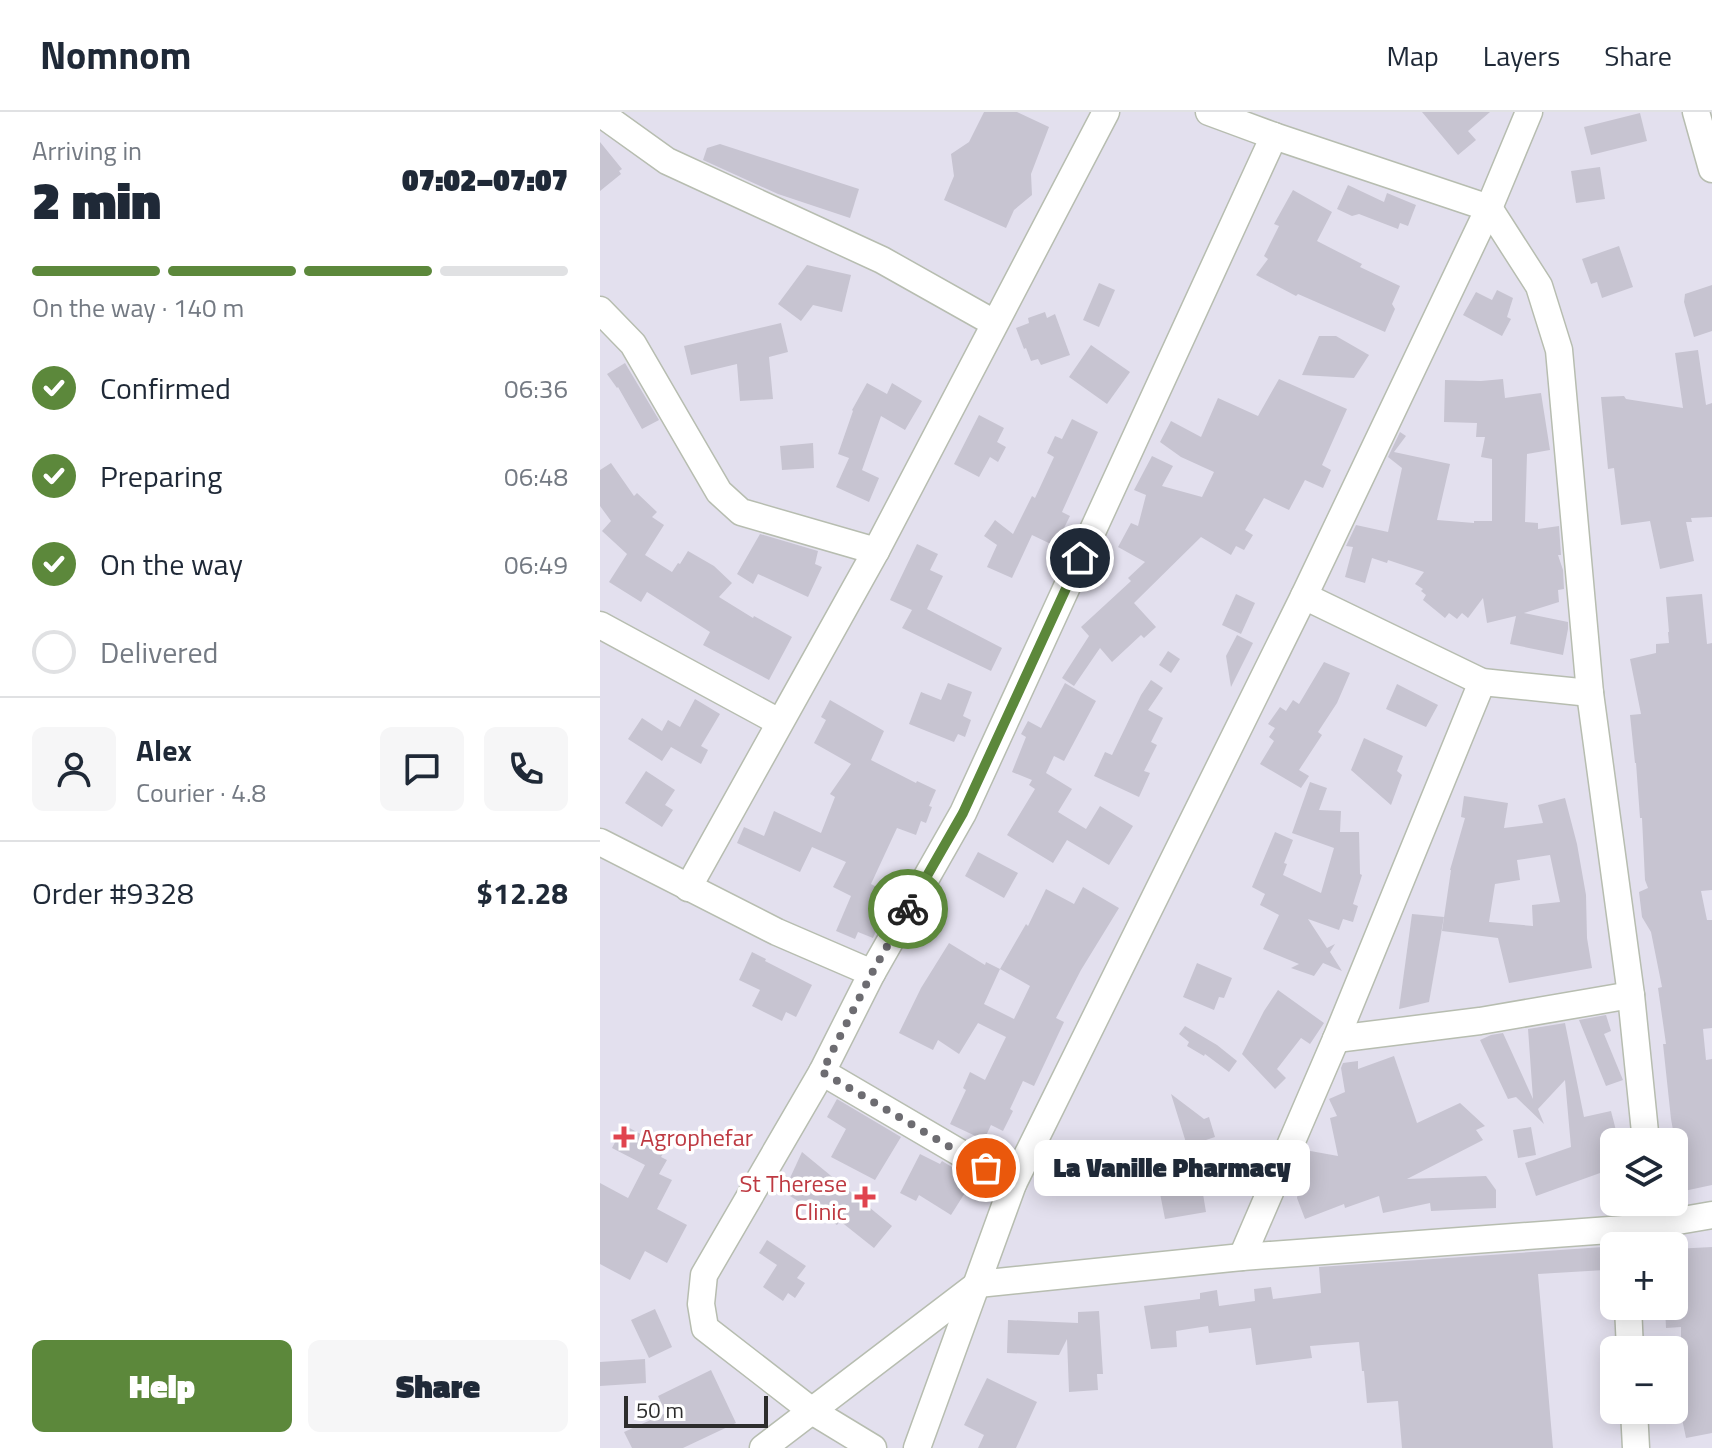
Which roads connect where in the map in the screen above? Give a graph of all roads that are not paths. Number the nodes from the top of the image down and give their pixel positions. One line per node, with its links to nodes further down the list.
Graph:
1 (1106, 112): 10 (street)
2 (1209, 112): 6 (street)
3 (1529, 112): 8 (street)
4 (1696, 112): 7 (street)
5 (600, 113): 10 (street)
6 (1274, 136): 8 (street); 19 (street)
7 (1712, 169)
8 (1489, 208): 12 (street); 15 (street)
9 (600, 310): 11 (street)
10 (994, 323): 11 (street)
11 (876, 551): 16 (street)
12 (1304, 596): 14 (street); 24 (street)
13 (600, 625): 16 (street)
14 (1482, 682): 15 (street); 21 (street)
15 (1590, 693): 20 (street)
16 (779, 722): 18 (street)
17 (600, 842): 18 (street)
18 (688, 888): 19 (street)
19 (872, 973): 22 (street)
20 (1631, 995): 21 (street); 23 (street)
21 (1336, 1039): 28 (street)
22 (822, 1072): 24 (street); 30 (street)
23 (1645, 1128)
24 (1013, 1184): 29 (street)
25 (1712, 1215): 26 (street)
26 (1653, 1232)
27 (1600, 1239): 28 (street)
28 (1242, 1257): 29 (street)
29 (978, 1284): 30 (street); 34 (street)
30 (812, 1411): 32 (street); 33 (street)
31 (1635, 1424): 35 (street)
32 (763, 1448)
33 (873, 1448)
34 (917, 1448)
35 (1636, 1448)

